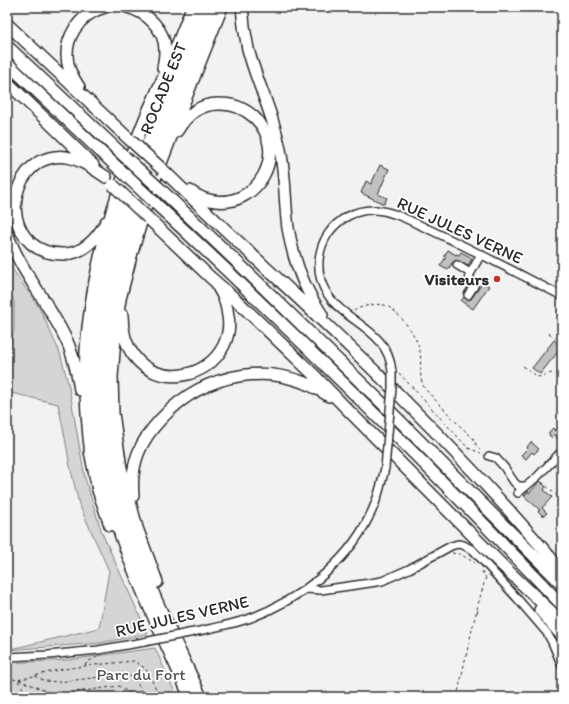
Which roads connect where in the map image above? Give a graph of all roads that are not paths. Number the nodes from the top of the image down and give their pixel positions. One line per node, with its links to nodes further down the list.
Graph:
1 (105, 7): 13 (highway)
2 (127, 7): 12 (highway)
3 (192, 7): 12 (highway)
4 (202, 7): 15 (highway, ROCADE EST)
5 (213, 7): 15 (highway, ROCADE EST)
6 (222, 7): 14 (highway)
7 (242, 7): 27 (highway)
8 (7, 24): 13 (highway)
9 (7, 46): 39 (highway, bridge)
10 (7, 64): 41 (highway, bridge)
11 (7, 82): 17 (highway)
12 (155, 95): 18 (highway)
13 (89, 101): 16 (highway, bridge)
14 (168, 145): 16 (highway); 24 (highway)
15 (140, 178): 43 (highway); 46 (highway)
16 (172, 179): 27 (highway)
17 (109, 181): 18 (highway); 23 (highway, bridge)
18 (114, 205): 31 (highway)
19 (7, 233): 31 (highway)
20 (481, 254): 22 (street); 26 (street, RUE JULES VERNE); 40 (street, RUE JULES VERNE, bridge)
21 (458, 265): 22 (street)
22 (470, 273): 25 (street)
23 (210, 277): 24 (highway); 28 (highway)
24 (124, 285): 34 (highway)
25 (468, 295)
26 (562, 296)
27 (351, 348): 35 (highway)
28 (345, 407): 34 (highway); 36 (highway)
29 (562, 451): 32 (street)
30 (486, 454): 32 (street)
31 (91, 456): 43 (highway)
32 (525, 486): 33 (street)
33 (518, 493)
34 (137, 528): 46 (highway)
35 (546, 552): 37 (highway); 38 (highway)
36 (502, 565): 42 (highway); 44 (highway)
37 (562, 567)
38 (562, 571)
39 (562, 584)
40 (306, 589): 45 (street, RUE JULES VERNE, bridge); 47 (street)
41 (562, 605)
42 (562, 622)
43 (156, 623): 48 (highway)
44 (562, 636)
45 (7, 657)
46 (184, 660): 49 (highway)
47 (562, 666)
48 (190, 697)
49 (201, 697)

